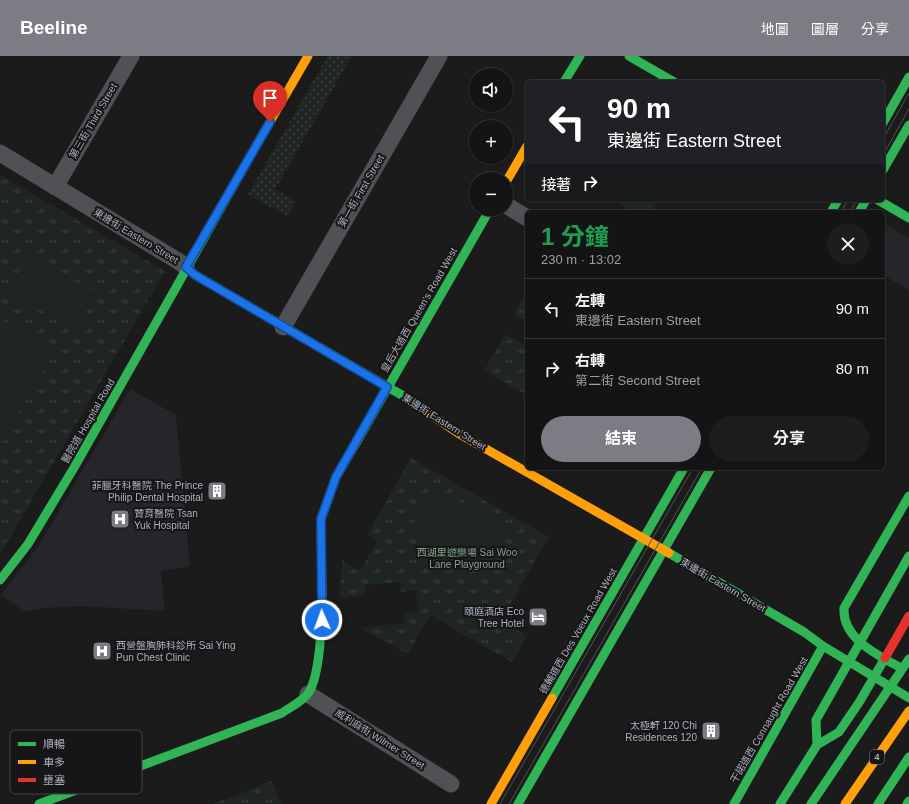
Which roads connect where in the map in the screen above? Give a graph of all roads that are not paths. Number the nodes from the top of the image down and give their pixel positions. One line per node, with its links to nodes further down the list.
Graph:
1 (131, 56): 15 (street, 第三街 Third Street)
2 (308, 56): 21 (main road, 醫院道 Hospital Road)
3 (439, 56): 22 (street, 第一街 First Street)
4 (580, 56): 7 (main road)
5 (629, 56): 8 (main road)
6 (909, 77): 9 (main road)
7 (565, 80)
8 (671, 80)
9 (885, 119)
10 (909, 125): 13 (main road)
11 (525, 149): 14 (main road)
12 (0, 153): 15 (street, 東邊街 Eastern Street)
13 (885, 167)
14 (512, 172)
15 (55, 187): 21 (street, 東邊街 Eastern Street)
16 (881, 202): 20 (main road)
17 (513, 210): 19 (street)
18 (486, 216): 23 (main road, 皇后大道西 Queen's Road West)
19 (525, 217)
20 (909, 218)
21 (186, 267): 22 (main road, 東邊街 Eastern Street); 30 (main road, 醫院道 Hospital Road)
22 (283, 327): 23 (main road, 東邊街 Eastern Street)
23 (387, 387): 27 (main road, 東邊街 Eastern Street); 39 (main road, 皇后大道西 Queen's Road West)
24 (683, 470): 27 (main road, 德輔道西 Des Voeux Road West)
25 (710, 470): 28 (main road)
26 (909, 496): 32 (main road)
27 (643, 539): 28 (main road, 東邊街 Eastern Street); 49 (main road, 德輔道西 Des Voeux Road West)
28 (664, 551): 33 (main road, 東邊街 Eastern Street); 50 (main road)
29 (909, 556): 32 (main road)
30 (0, 580)
31 (909, 616): 34 (main road)
32 (860, 642): 34 (main road); 36 (main road)
33 (823, 646): 36 (main road, 東邊街 Eastern Street); 51 (main road, 干諾道西 Connaught Road West)
34 (885, 658): 37 (main road); 38 (main road)
35 (909, 659): 53 (main road, bridge)
36 (849, 661): 38 (main road, 東邊街 Eastern Street); 42 (main road)
37 (909, 673)
38 (874, 677): 40 (main road, 東邊街 Eastern Street); 42 (main road)
39 (308, 694): 44 (main road); 45 (street, 威利麻街 Wilmer Street)
40 (909, 698)
41 (909, 711): 54 (main road, 4)
42 (817, 745): 52 (main road)
43 (909, 757): 55 (main road)
44 (142, 766)
45 (451, 784)
46 (67, 794): 48 (main road)
47 (909, 801): 56 (main road)
48 (40, 804)
49 (490, 804)
50 (518, 804)
51 (734, 804)
52 (780, 804)
53 (811, 804)
54 (845, 804)
55 (878, 804)
56 (907, 804)

